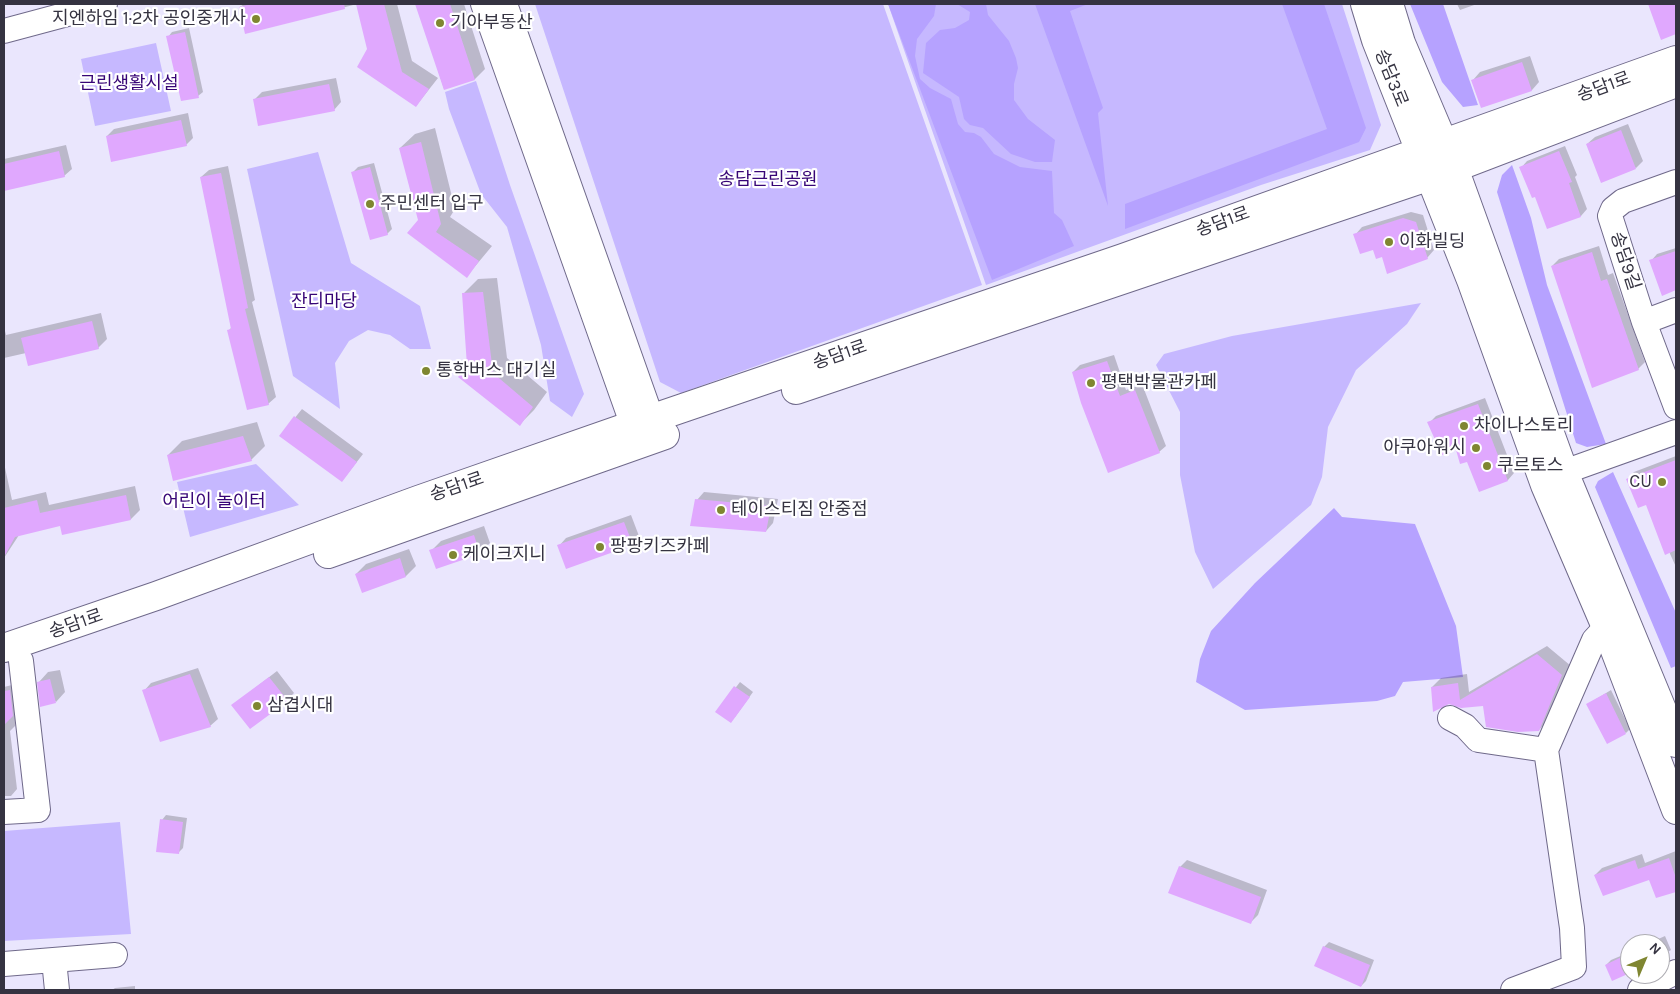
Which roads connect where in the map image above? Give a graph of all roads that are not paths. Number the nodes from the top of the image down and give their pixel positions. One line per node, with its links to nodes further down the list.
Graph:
1 (105, 4): 6 (street)
2 (483, 4): 15 (street)
3 (505, 4): 15 (street)
4 (1365, 4): 10 (main road, 송담3로)
5 (1389, 4): 10 (main road, 송담3로)
6 (53, 10): 7 (street)
7 (4, 31)
8 (1676, 60): 10 (main road, 송담1로)
9 (1676, 83): 10 (main road, 송담1로)
10 (1437, 160): 15 (main road, 송담1로); 17 (main road); 18 (main road)
11 (1676, 182): 13 (street, 송담9길)
12 (1676, 310): 13 (street)
13 (1644, 322): 14 (street, 송담9길)
14 (1676, 407)
15 (647, 431): 19 (main road, 송담1로)
16 (1676, 432): 17 (street)
17 (1564, 472): 18 (main road)
18 (1616, 623): 21 (main road); 22 (street); 23 (main road)
19 (9, 659): 24 (street)
20 (1450, 718): 22 (street)
21 (1676, 743)
22 (1546, 750): 30 (street)
23 (1676, 810)
24 (4, 812)
25 (114, 955): 26 (street)
26 (54, 960): 27 (street); 29 (street)
27 (4, 964)
28 (1676, 972): 31 (street)
29 (57, 990)
30 (1513, 990)
31 (1640, 990)

